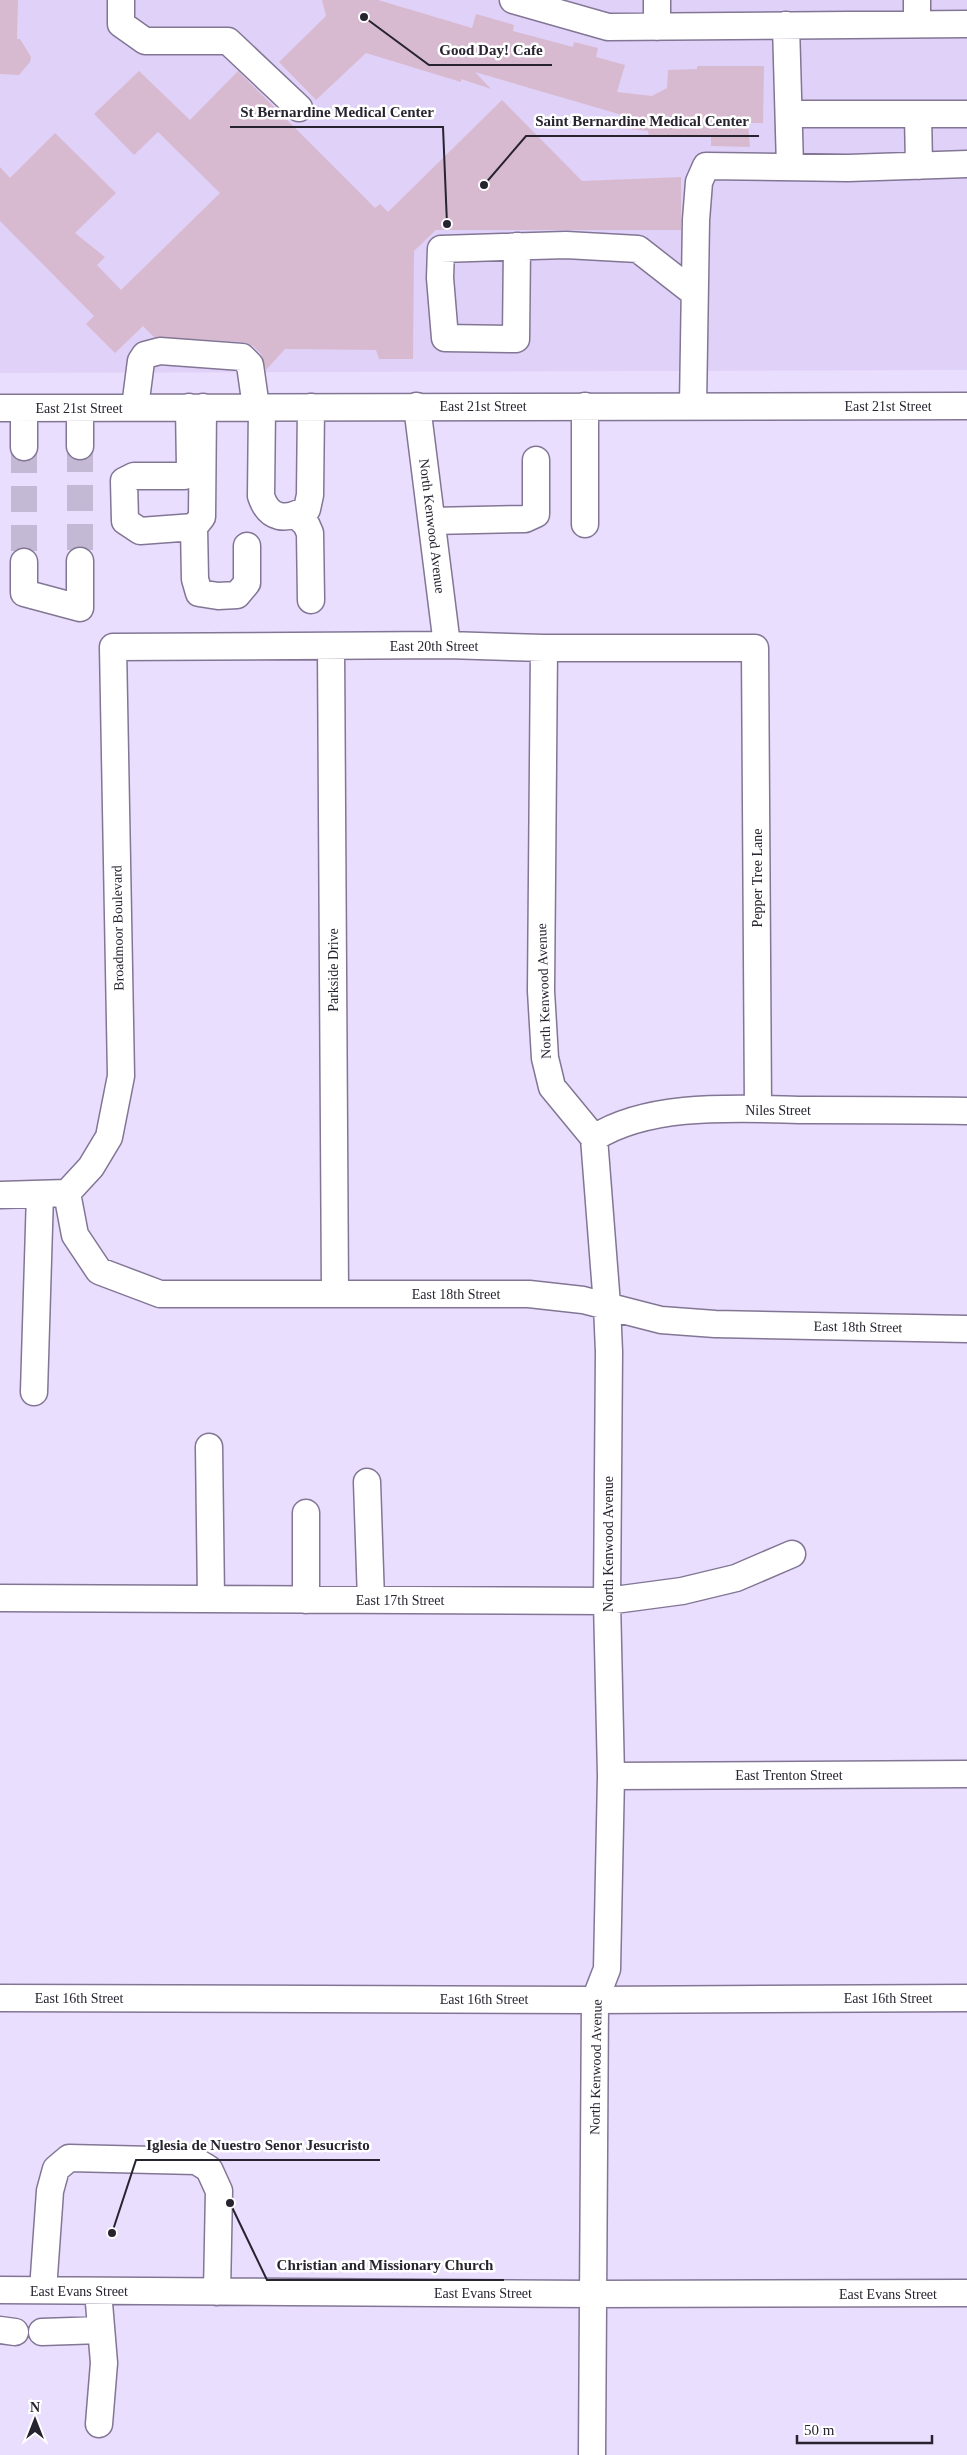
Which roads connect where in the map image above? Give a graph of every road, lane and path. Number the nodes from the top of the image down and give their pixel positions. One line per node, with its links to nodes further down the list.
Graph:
1 (121, 0): 8 (street)
2 (513, 0): 7 (street)
3 (657, 0): 7 (street)
4 (917, 12): 5 (street); 6 (street)
5 (967, 24)
6 (786, 25): 7 (street); 9 (street)
7 (657, 27)
8 (300, 108)
9 (789, 114): 10 (street); 14 (street)
10 (918, 114): 11 (street); 13 (street)
11 (967, 114)
12 (967, 164): 13 (street)
13 (919, 166): 14 (street)
14 (790, 167): 16 (street)
15 (517, 246): 15 (street); 16 (street)
16 (678, 287): 20 (street)
17 (311, 406): 18 (street, East 21st Street); 24 (street, East 21st Street); 31 (street)
18 (418, 406): 19 (street, East 21st Street); 32 (street, North Kenwood Avenue)
19 (585, 406): 20 (street, East 21st Street); 33 (street)
20 (693, 406): 21 (street, East 21st Street)
21 (967, 406)
22 (135, 407): 23 (street, East 21st Street); 24 (street); 26 (street, East 21st Street)
23 (196, 407): 24 (street, East 21st Street); 30 (street)
24 (259, 407): 31 (street)
25 (12, 408): 26 (street, East 21st Street); 27 (street)
26 (80, 408): 28 (street)
27 (24, 446)
28 (80, 446)
29 (536, 460): 32 (street)
30 (196, 463): 34 (street); 34 (street)
31 (296, 515): 38 (street)
32 (432, 521): 39 (street, North Kenwood Avenue)
33 (585, 524)
34 (194, 527): 35 (street)
35 (247, 546)
36 (80, 561): 37 (street)
37 (24, 562)
38 (311, 600)
39 (447, 645): 41 (street, East 20th Street); 42 (street, East 20th Street)
40 (113, 647): 41 (street, East 20th Street); 47 (street, Broadmoor Boulevard)
41 (331, 647): 50 (street, Parkside Drive)
42 (544, 648): 43 (street, East 20th Street); 46 (street, North Kenwood Avenue)
43 (756, 648): 44 (street, Pepper Tree Lane)
44 (758, 1109): 45 (street, Niles Street); 46 (street, Niles Street)
45 (967, 1111)
46 (594, 1138): 51 (street, North Kenwood Avenue)
47 (66, 1193): 48 (street); 50 (street, East 18th Street)
48 (40, 1194): 49 (street); 53 (street)
49 (0, 1195)
50 (336, 1293): 51 (street, East 18th Street)
51 (607, 1305): 52 (street, East 18th Street); 62 (street, North Kenwood Avenue)
52 (967, 1329)
53 (34, 1392)
54 (215, 1447): 59 (street)
55 (367, 1482): 61 (street)
56 (306, 1513): 60 (street)
57 (792, 1554): 62 (street, East 17th Street)
58 (0, 1598): 59 (street, East 17th Street)
59 (217, 1599): 60 (street, East 17th Street)
60 (306, 1600): 61 (street, East 17th Street)
61 (370, 1600): 62 (street, East 17th Street)
62 (607, 1601): 64 (street, North Kenwood Avenue)
63 (967, 1774): 64 (street, East Trenton Street)
64 (611, 1776): 67 (street, North Kenwood Avenue)
65 (0, 1998): 67 (street, East 16th Street)
66 (967, 1998): 67 (street, East 16th Street)
67 (594, 2000): 73 (street, North Kenwood Avenue)
68 (0, 2290): 69 (street, East Evans Street)
69 (43, 2290): 70 (street, East Evans Street); 71 (street)
70 (98, 2291): 71 (street, East Evans Street); 74 (street)
71 (217, 2292): 73 (street, East Evans Street)
72 (967, 2293): 73 (street, East Evans Street)
73 (593, 2294): 77 (street, North Kenwood Avenue)
74 (100, 2330): 75 (street); 76 (street)
75 (42, 2332)
76 (98, 2424)
77 (592, 2455)

